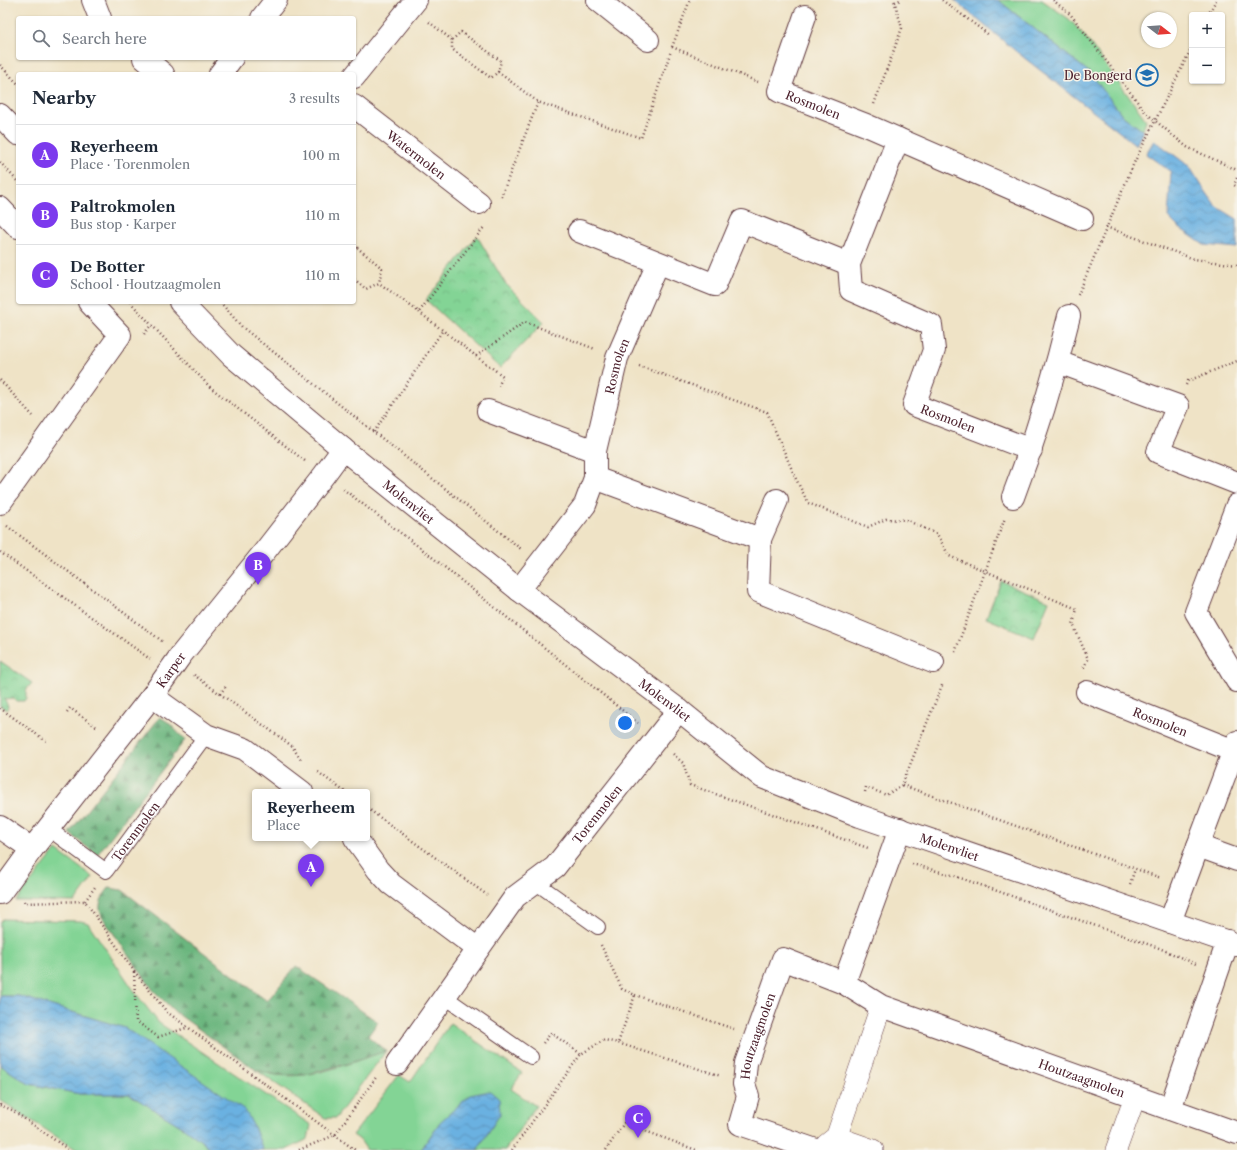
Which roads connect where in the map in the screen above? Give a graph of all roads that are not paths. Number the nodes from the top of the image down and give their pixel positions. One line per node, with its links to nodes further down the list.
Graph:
1 (93, 0): 5 (street)
2 (276, 0): 6 (street)
3 (598, 0): 8 (street)
4 (409, 2): 13 (street)
5 (99, 16)
6 (264, 16)
7 (805, 16): 17 (street, Rosmolen)
8 (648, 40)
9 (146, 60): 11 (street)
10 (230, 60): 12 (street)
11 (160, 72)
12 (222, 72)
13 (356, 74)
14 (356, 108): 18 (street, Watermolen)
15 (0, 115): 16 (street)
16 (16, 132)
17 (898, 139): 20 (street, Rosmolen); 24 (street, Rosmolen)
18 (479, 203)
19 (0, 208): 21 (street)
20 (1082, 219)
21 (16, 225)
22 (579, 231): 23 (street)
23 (658, 263): 24 (street); 32 (street, Rosmolen)
24 (849, 264): 31 (street, Rosmolen)
25 (91, 304): 37 (street)
26 (182, 304): 30 (street, Molenvliet)
27 (1069, 316): 28 (street)
28 (1058, 362): 31 (street); 34 (street)
29 (488, 411): 32 (street)
30 (343, 449): 40 (street, Molenvliet); 44 (street, Karper)
31 (1031, 450): 35 (street)
32 (595, 451): 33 (street, Rosmolen)
33 (595, 478): 39 (street); 40 (street, Rosmolen)
34 (1237, 483)
35 (1013, 497)
36 (777, 500): 39 (street)
37 (0, 503)
38 (1237, 505): 42 (street)
39 (760, 539): 41 (street)
40 (519, 590): 45 (street, Molenvliet)
41 (933, 662)
42 (1237, 681)
43 (1087, 692): 47 (street, Rosmolen)
44 (152, 696): 46 (street); 50 (street, Karper)
45 (679, 710): 51 (street, Molenvliet); 56 (street, Torenmolen)
46 (206, 735): 48 (street); 50 (lane, Torenmolen)
47 (1235, 747): 53 (street, Rosmolen)
48 (298, 789)
49 (0, 827): 54 (street)
50 (49, 829): 54 (street, Karper)
51 (900, 829): 58 (street, Molenvliet); 62 (street)
52 (357, 841): 61 (street)
53 (1198, 846): 55 (street); 58 (street, Rosmolen)
54 (32, 849): 57 (street, Karper)
55 (1237, 860)
56 (536, 882): 59 (lane); 61 (street, Torenmolen)
57 (0, 893)
58 (1170, 922): 60 (street, Molenvliet)
59 (598, 927)
60 (1233, 943): 68 (street)
61 (478, 949): 63 (street, Torenmolen)
62 (844, 983): 64 (street, Houtzaagmolen); 71 (street, Houtzaagmolen)
63 (445, 996): 65 (lane); 66 (street, Torenmolen)
64 (881, 1006): 67 (street, Houtzaagmolen); 70 (street)
65 (531, 1057)
66 (397, 1064)
67 (1135, 1097): 68 (street, Houtzaagmolen); 73 (street)
68 (1170, 1109): 69 (street, Houtzaagmolen)
69 (1237, 1133)
70 (834, 1144): 71 (street); 72 (street)
71 (817, 1150)
72 (873, 1150)
73 (1116, 1150)

